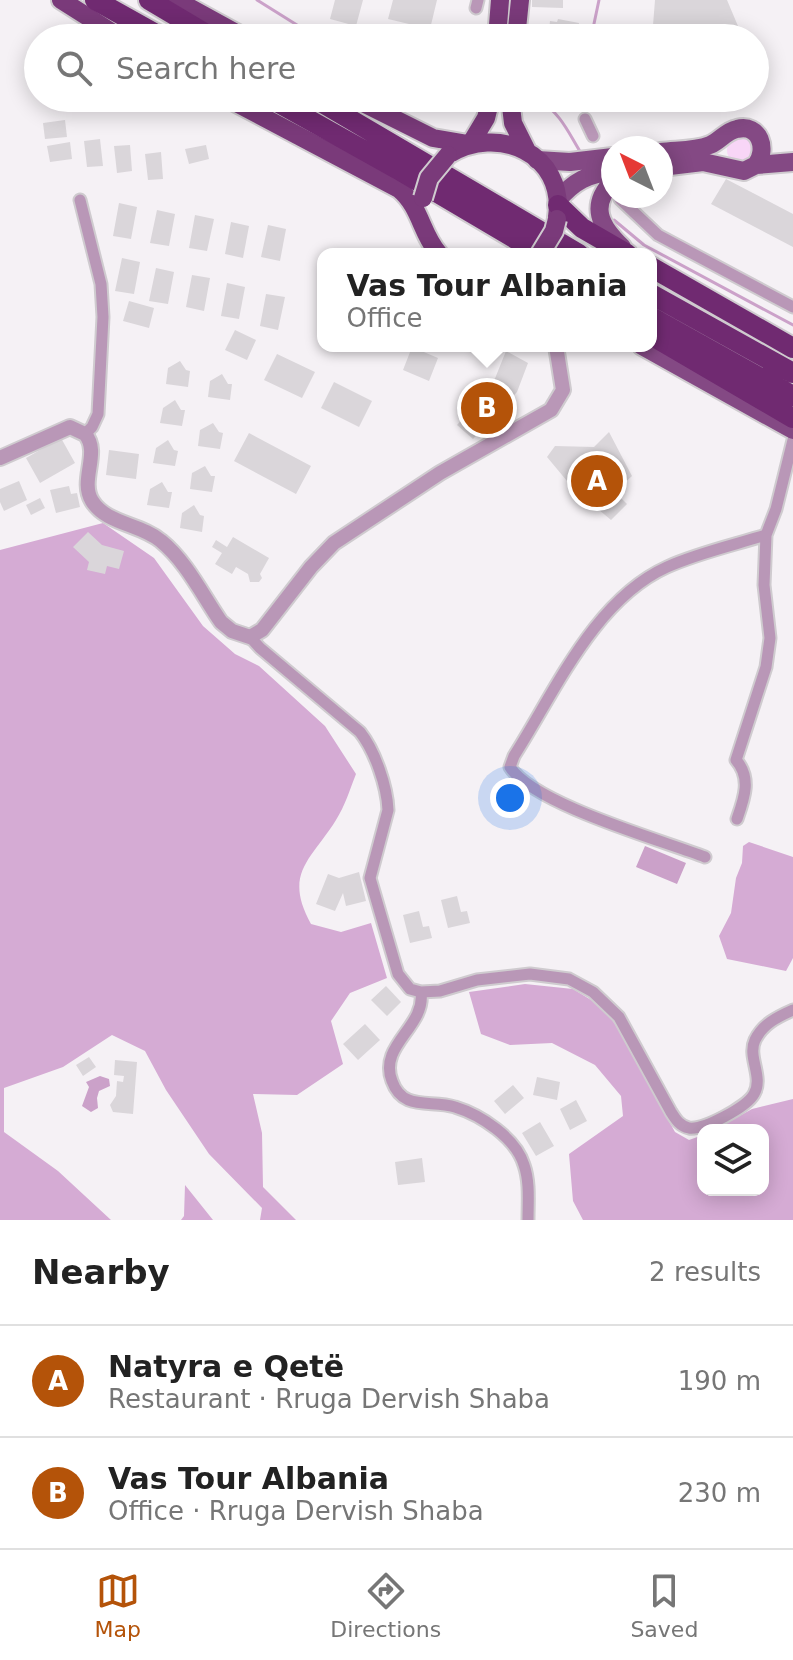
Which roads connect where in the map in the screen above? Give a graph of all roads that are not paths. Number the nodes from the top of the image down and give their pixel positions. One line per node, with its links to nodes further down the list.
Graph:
1 (61, 0): 7 (highway)
2 (95, 0): 8 (highway)
3 (149, 0): 9 (highway)
4 (176, 0): 10 (highway)
5 (520, 0): 13 (highway)
6 (500, 4): 11 (highway); 12 (highway)
7 (99, 24)
8 (138, 24)
9 (189, 24)
10 (220, 24)
11 (489, 24)
12 (498, 24)
13 (517, 24)
14 (253, 112): 37 (highway)
15 (295, 112): 39 (highway)
16 (338, 112): 41 (highway)
17 (380, 112): 23 (highway)
18 (488, 112): 23 (highway)
19 (512, 112): 26 (highway)
20 (585, 119): 21 (street)
21 (593, 136)
22 (723, 138): 24 (main road); 25 (main road); 31 (main road)
23 (470, 144): 26 (highway); 37 (highway, bridge)
24 (763, 145): 28 (main road); 29 (main road)
25 (673, 151)
26 (532, 156): 27 (main road); 34 (highway)
27 (601, 158)
28 (793, 162): 29 (main road)
29 (756, 165): 31 (main road)
30 (673, 166): 31 (main road)
31 (727, 166)
32 (601, 173): 34 (main road)
33 (80, 200): 56 (street)
34 (557, 208): 40 (highway, bridge); 42 (highway)
35 (602, 208): 43 (main road)
36 (630, 208): 46 (street)
37 (422, 221): 38 (highway)
38 (435, 248)
39 (530, 248)
40 (544, 248)
41 (569, 248)
42 (618, 248)
43 (623, 248)
44 (657, 270): 49 (highway)
45 (657, 297): 52 (highway)
46 (793, 307)
47 (657, 320): 53 (highway)
48 (657, 339): 54 (highway)
49 (793, 348)
50 (557, 352): 60 (street)
51 (653, 352): 55 (main road)
52 (793, 373)
53 (793, 396)
54 (793, 418)
55 (793, 430)
56 (85, 434): 58 (street); 60 (street)
57 (793, 440): 59 (street)
58 (0, 458)
59 (766, 535): 61 (street); 62 (street)
60 (250, 637): 63 (street)
61 (737, 819)
62 (705, 857)
63 (421, 992): 64 (street); 65 (street)
64 (793, 1010)
65 (528, 1220)

